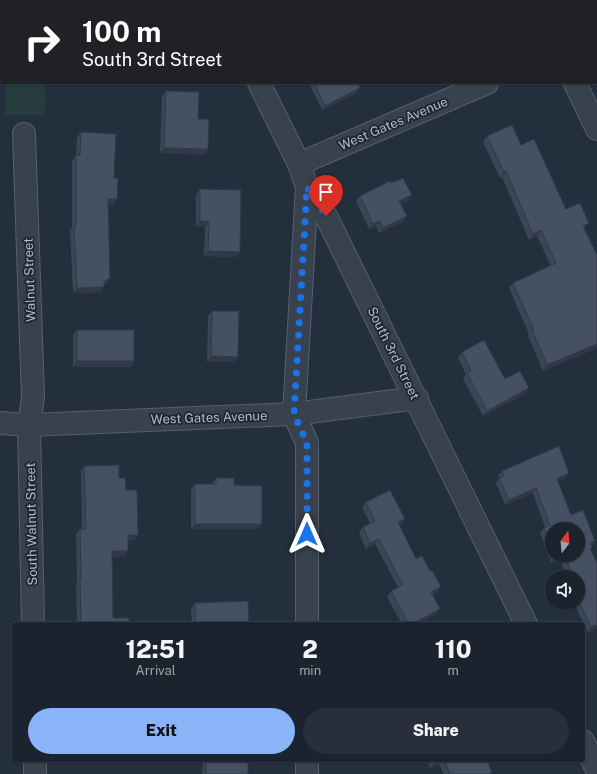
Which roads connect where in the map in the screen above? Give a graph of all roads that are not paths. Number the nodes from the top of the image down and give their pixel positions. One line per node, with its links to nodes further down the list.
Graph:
1 (259, 84): 6 (street, South 3rd Street)
2 (485, 84): 6 (street, West Gates Avenue)
3 (575, 84): 4 (street)
4 (597, 129)
5 (24, 134): 11 (street, Walnut Street)
6 (299, 164): 7 (street, South 3rd Street)
7 (307, 187): 8 (street, South 3rd Street); 9 (street)
8 (417, 398): 9 (street, West Gates Avenue); 14 (street, South 3rd Street)
9 (294, 414): 11 (street, West Gates Avenue); 13 (street)
10 (0, 423): 11 (street, West Gates Avenue)
11 (29, 425): 12 (street, South Walnut Street)
12 (33, 622)
13 (307, 622)
14 (525, 622)
15 (585, 745): 18 (street)
16 (35, 762): 19 (street)
17 (307, 762): 20 (street)
18 (597, 770)
19 (36, 774)
20 (307, 774)

